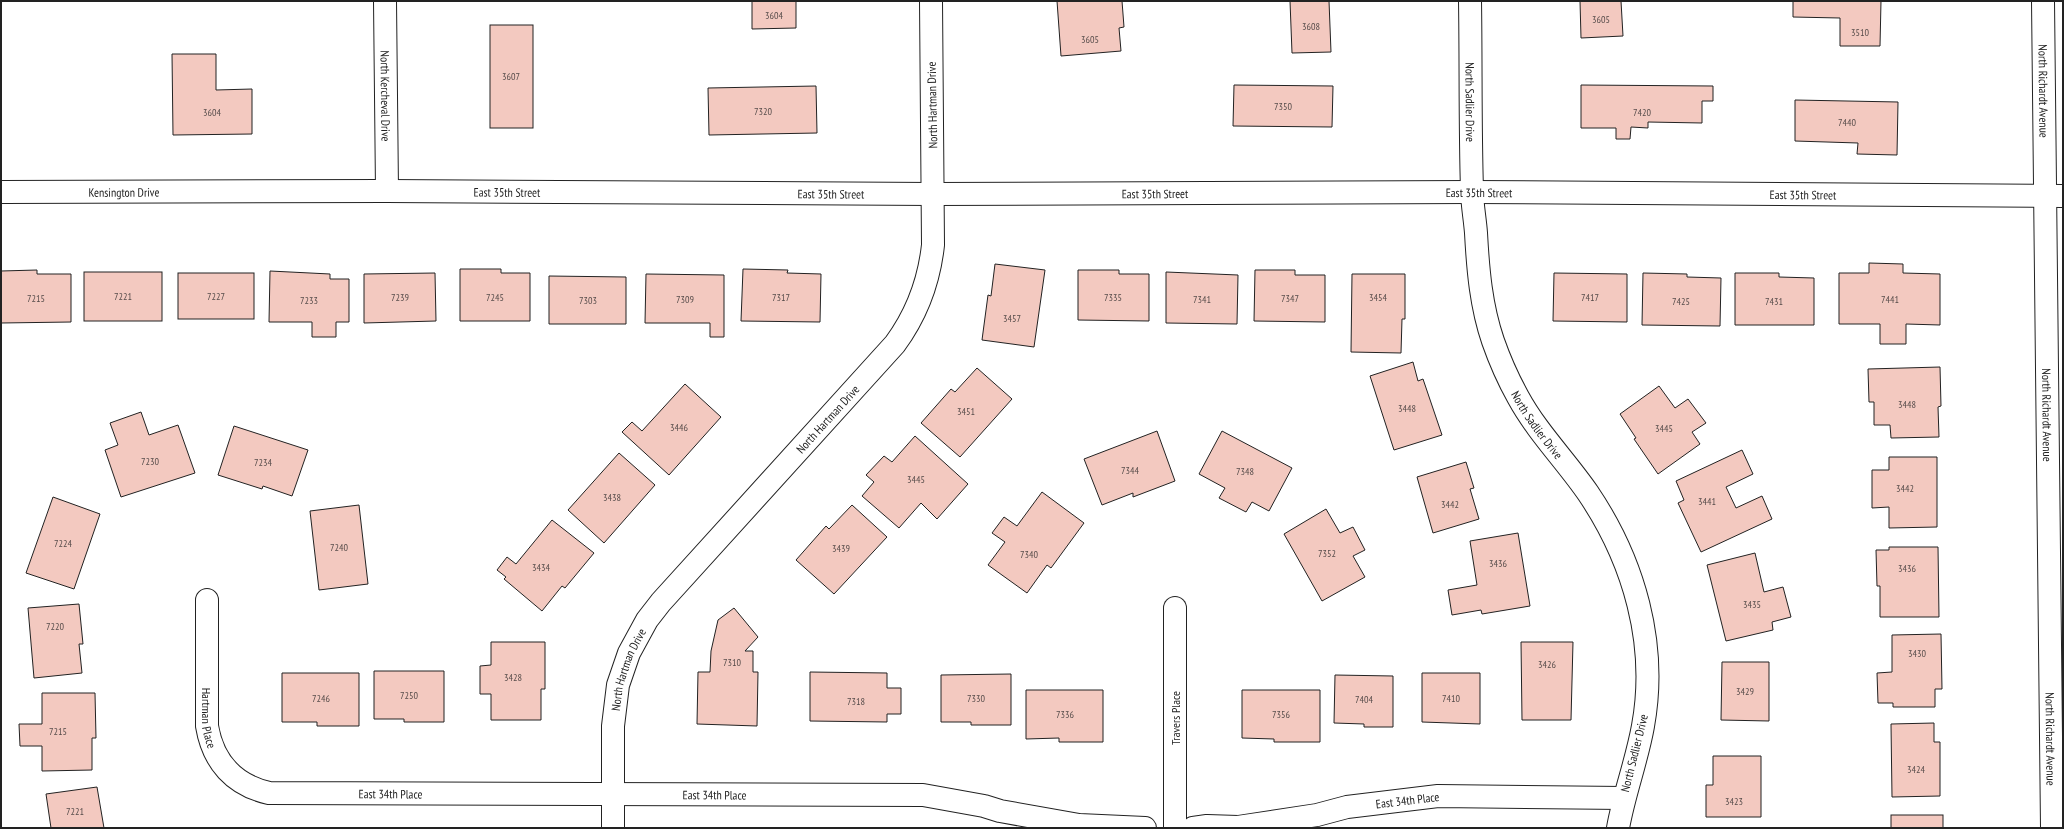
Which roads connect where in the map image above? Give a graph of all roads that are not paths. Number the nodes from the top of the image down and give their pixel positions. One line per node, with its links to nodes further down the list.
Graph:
1 (386, 1): 5 (street, North Kercheval Drive)
2 (931, 1): 9 (street, North Hartman Drive)
3 (1470, 1): 8 (street, North Sadlier Drive)
4 (2043, 1): 10 (street, North Richardt Avenue)
5 (387, 191): 7 (street, East 35th Street); 9 (street, East 35th Street)
6 (1, 192): 7 (street, Kensington Drive)
7 (248, 192)
8 (1472, 192): 9 (street, East 35th Street); 10 (street, East 35th Street); 15 (street, North Sadlier Drive)
9 (933, 194): 14 (street, North Hartman Drive)
10 (2054, 196): 21 (street, North Richardt Avenue)
11 (207, 600): 13 (street, Hartman Place)
12 (1176, 608): 18 (street, Travers Place)
13 (282, 793): 14 (street, East 34th Place)
14 (613, 794): 16 (street, North Hartman Drive); 17 (street, East 34th Place)
15 (1624, 798): 19 (street, East 34th Place); 20 (street, North Sadlier Drive)
16 (613, 828)
17 (1145, 828)
18 (1175, 828)
19 (1193, 828)
20 (1618, 828)
21 (2052, 828)

